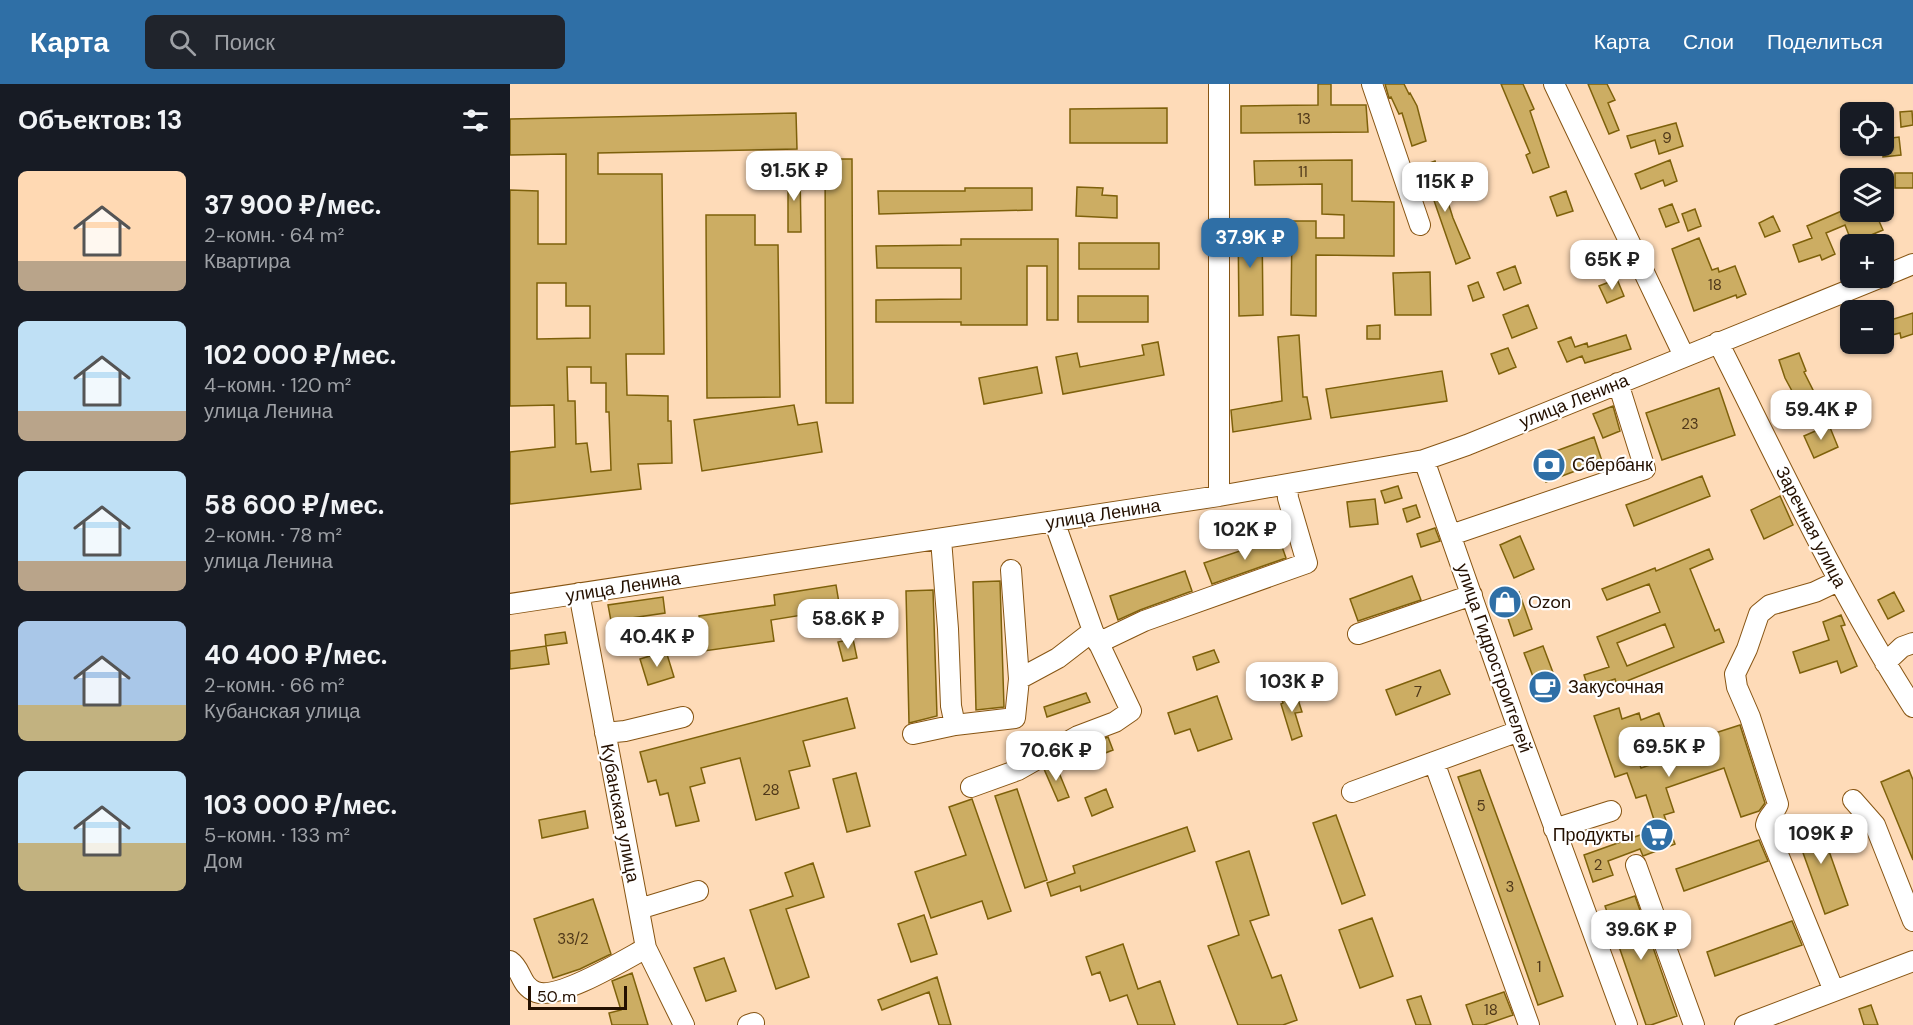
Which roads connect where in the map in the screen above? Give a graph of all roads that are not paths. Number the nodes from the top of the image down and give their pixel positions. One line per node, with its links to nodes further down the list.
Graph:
1 (1219, 84): 13 (street)
2 (1371, 84): 4 (street)
3 (1554, 84): 9 (street)
4 (1420, 225)
5 (1913, 264): 6 (street)
6 (1894, 272)
7 (1855, 288): 8 (street, улица Ленина)
8 (1718, 342): 9 (street, улица Ленина); 18 (street, Заречная улица)
9 (1684, 356): 10 (street, улица Ленина)
10 (1618, 383): 11 (street, улица Ленина); 15 (street)
11 (1424, 460): 12 (street, улица Ленина); 15 (street, улица Гидростроителей)
12 (1287, 485): 13 (street, улица Ленина); 23 (street)
13 (1219, 496): 14 (street, улица Ленина)
14 (1054, 521): 16 (street, улица Ленина); 23 (street)
15 (1451, 535): 20 (street, улица Гидростроителей)
16 (940, 539): 19 (street, улица Ленина); 29 (street)
17 (1011, 570): 26 (street)
18 (1838, 581): 25 (street, Заречная улица); 46 (street)
19 (579, 593): 21 (street, улица Ленина); 31 (street, Кубанская улица)
20 (1473, 596): 22 (street); 30 (street, улица Гидростроителей)
21 (510, 604)
22 (1358, 634)
23 (1095, 637): 26 (street); 34 (street)
24 (1913, 643): 25 (street)
25 (1885, 663): 27 (street, Заречная улица)
26 (1019, 679): 29 (street)
27 (1913, 707)
28 (683, 717): 31 (street)
29 (956, 725): 32 (street)
30 (1519, 731): 33 (street); 38 (street, улица Гидростроителей)
31 (605, 733): 41 (street, Кубанская улица)
32 (913, 734)
33 (1434, 762): 35 (street); 48 (street)
34 (970, 787)
35 (1352, 792)
36 (1853, 800): 42 (street)
37 (1611, 811): 38 (street)
38 (1554, 829): 49 (street, улица Гидростроителей)
39 (1636, 866): 50 (street)
40 (698, 891): 41 (street)
41 (639, 909): 43 (street, Кубанская улица)
42 (1913, 921)
43 (646, 948): 44 (street); 47 (street, Кубанская улица)
44 (510, 961)
45 (1913, 961): 46 (street)
46 (1834, 991): 51 (street)
47 (684, 1025)
48 (1529, 1025)
49 (1627, 1025)
50 (1694, 1025)
51 (1745, 1025)

